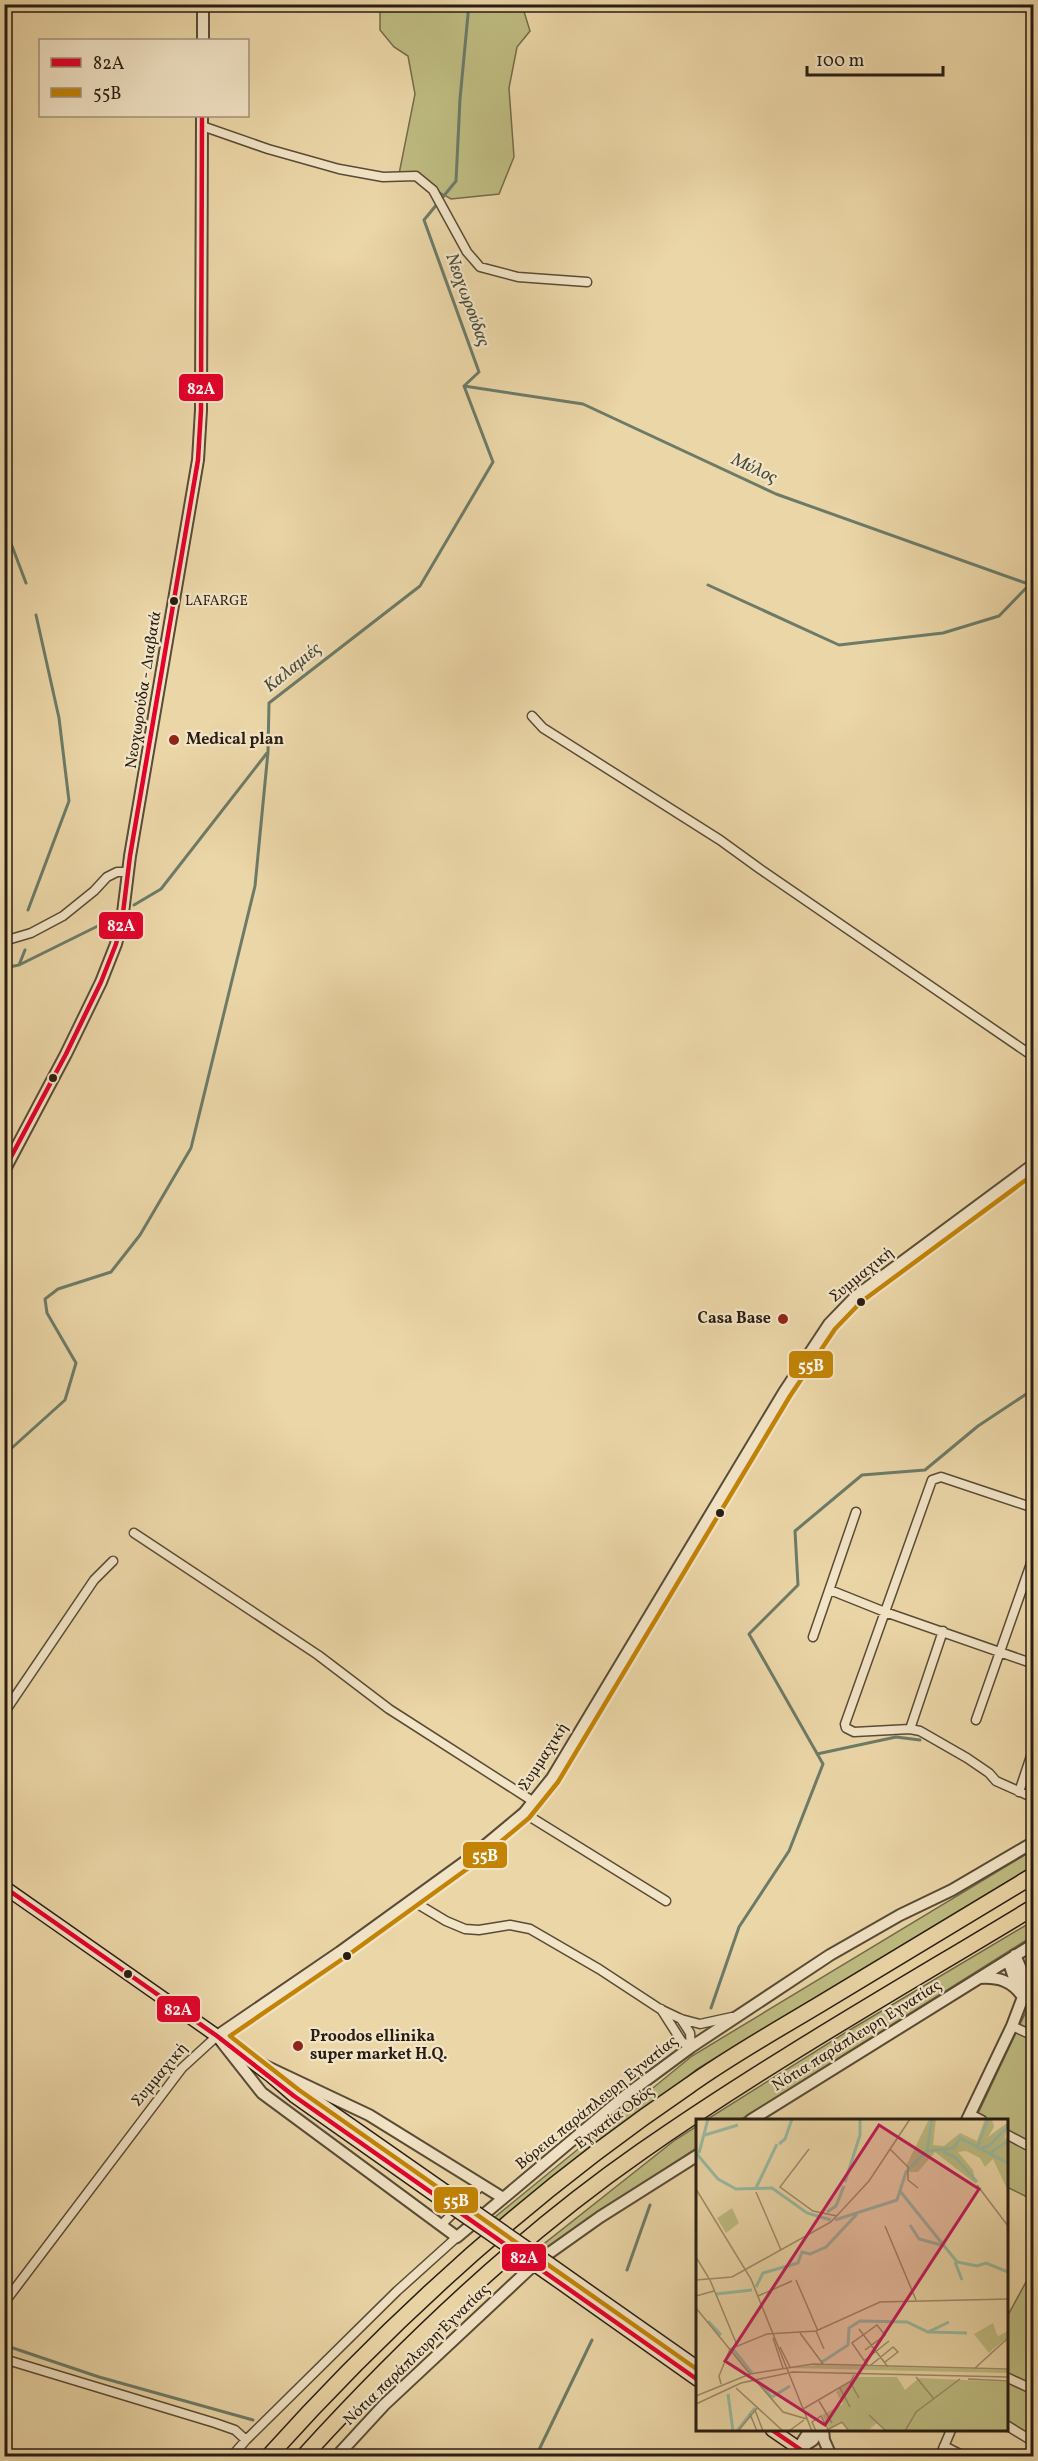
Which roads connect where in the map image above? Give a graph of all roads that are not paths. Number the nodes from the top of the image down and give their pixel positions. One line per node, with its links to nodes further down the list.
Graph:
1 (203, 4): 2 (street)
2 (203, 39)
3 (202, 121): 4 (street); 6 (street, Νεοχωρούδα - Διαβατά)
4 (587, 282)
5 (532, 716): 8 (street)
6 (128, 872): 7 (street); 10 (street, Νεοχωρούδα - Διαβατά)
7 (4, 941)
8 (1034, 1057)
9 (1034, 1164): 28 (street, Συμμαχική)
10 (4, 1171)
11 (1034, 1508): 17 (street)
12 (856, 1512): 16 (street)
13 (134, 1533): 28 (street)
14 (1034, 1555): 20 (street)
15 (113, 1561): 22 (street)
16 (830, 1590): 17 (street); 19 (street)
17 (885, 1612): 18 (street); 24 (street)
18 (943, 1631): 20 (street); 24 (street)
19 (813, 1637)
20 (999, 1652): 21 (street); 23 (street)
21 (1034, 1664)
22 (4, 1713)
23 (976, 1720)
24 (910, 1729): 26 (street)
25 (1034, 1748): 26 (street)
26 (1019, 1792): 27 (street)
27 (1034, 1798)
28 (534, 1802): 29 (street, Συμμαχική)
29 (524, 1813): 33 (street, Συμμαχική); 34 (street)
30 (1034, 1842): 41 (street, Βόρεια παράπλευρη Εγνατίας)
31 (1034, 1875): 76 (highway, Εγνατία Οδός)
32 (4, 1887): 44 (main road)
33 (411, 1900): 40 (street); 44 (street, Συμμαχική)
34 (666, 1901)
35 (1034, 1907): 77 (highway)
36 (1034, 1944): 37 (street)
37 (1015, 1955): 38 (street, Νότια παράπλευρη Εγνατίας); 39 (street)
38 (978, 1978): 39 (street); 49 (street, Νότια παράπλευρη Εγνατίας)
39 (1022, 1995): 43 (street)
40 (660, 2009): 42 (street); 46 (street)
41 (739, 2014): 42 (street); 46 (street, Βόρεια παράπλευρη Εγνατίας)
42 (681, 2019): 46 (street)
43 (1012, 2026): 45 (street); 48 (street)
44 (217, 2036): 47 (main road); 55 (street); 58 (street, Συμμαχική)
45 (1034, 2036)
46 (691, 2047): 54 (street, Βόρεια παράπλευρη Εγνατίας)
47 (245, 2057): 53 (street); 57 (main road, bridge)
48 (969, 2117)
49 (754, 2119)
50 (1008, 2135): 51 (street)
51 (1034, 2149)
52 (696, 2156): 78 (street, Νότια παράπλευρη Εγνατίας)
53 (482, 2185): 54 (street); 55 (street)
54 (503, 2198): 56 (street, Βόρεια παράπλευρη Εγνατίας)
55 (441, 2225): 56 (street)
56 (457, 2237): 71 (street, Βόρεια παράπλευρη Εγνατίας)
57 (547, 2268): 61 (main road); 63 (main road)
58 (8, 2289): 59 (street, Συμμαχική)
59 (4, 2303)
60 (4, 2359): 71 (street)
61 (696, 2367)
62 (1008, 2378): 64 (street)
63 (696, 2379)
64 (1034, 2390)
65 (1008, 2426): 72 (street)
66 (773, 2431): 74 (main road)
67 (809, 2431): 74 (street)
68 (820, 2431): 74 (street)
69 (821, 2431): 80 (street)
70 (951, 2431): 73 (street)
71 (246, 2440): 75 (street, Βόρεια παράπλευρη Εγνατίας)
72 (1034, 2442)
73 (944, 2446): 81 (street); 82 (street)
74 (799, 2449): 79 (main road)
75 (232, 2457)
76 (269, 2457)
77 (304, 2457)
78 (337, 2457)
79 (810, 2457)
80 (831, 2457)
81 (940, 2457)
82 (964, 2457)

